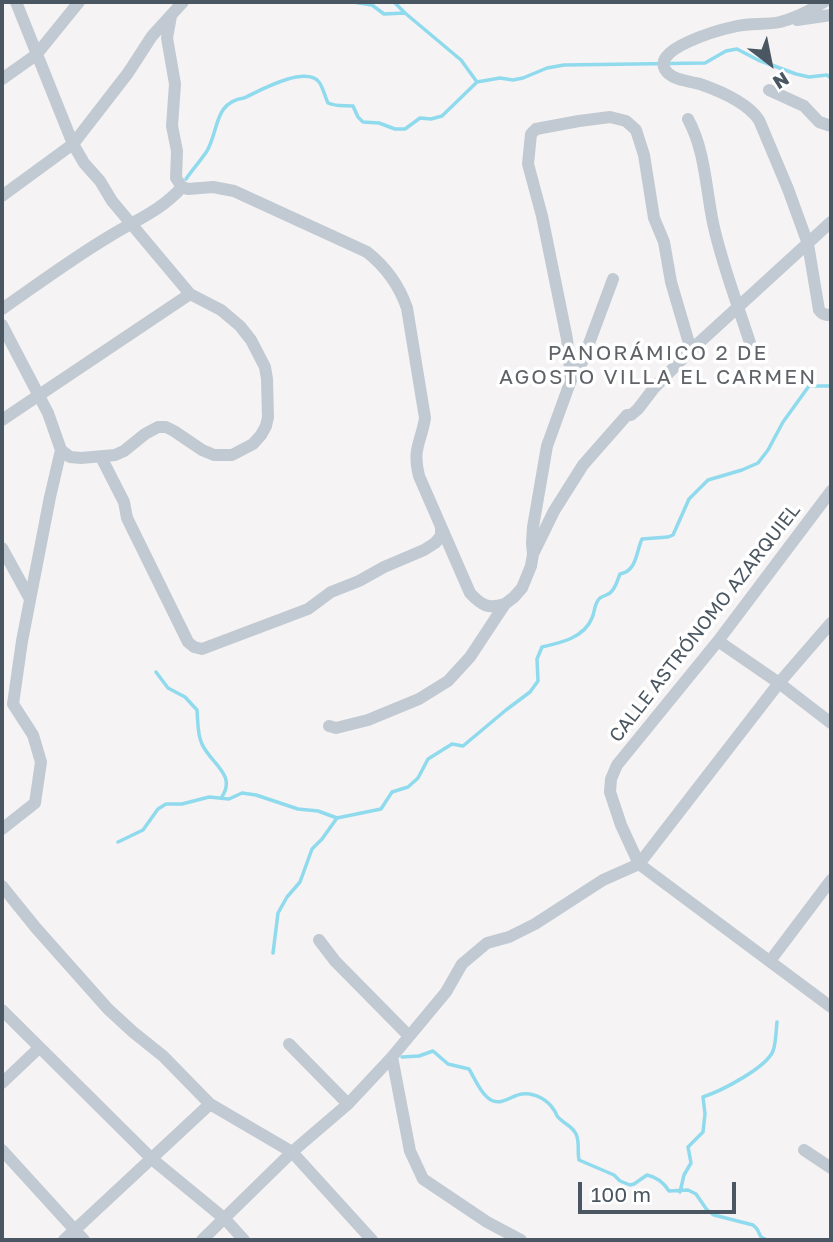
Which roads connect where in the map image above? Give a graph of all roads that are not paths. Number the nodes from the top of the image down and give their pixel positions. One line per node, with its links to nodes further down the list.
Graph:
1 (16, 2): 8 (street)
2 (79, 2): 8 (street)
3 (183, 2): 6 (street)
4 (824, 2): 7 (street)
5 (831, 15): 7 (street)
6 (171, 16): 13 (street); 14 (street)
7 (780, 22): 18 (street)
8 (36, 55): 9 (street); 13 (street)
9 (2, 79)
10 (768, 90): 12 (street)
11 (688, 119): 21 (street)
12 (831, 126)
13 (73, 144): 15 (street); 17 (street)
14 (182, 187): 17 (street); 33 (street)
15 (2, 196)
16 (831, 222): 18 (street)
17 (132, 223): 20 (street); 22 (street)
18 (808, 244): 21 (street); 23 (street)
19 (613, 279): 27 (street)
20 (190, 294): 28 (street); 31 (street)
21 (738, 306): 25 (street); 26 (street)
22 (2, 309)
23 (831, 314)
24 (2, 325): 28 (street)
25 (751, 346)
26 (691, 349): 27 (street); 35 (street)
27 (571, 380): 35 (street)
28 (39, 396): 29 (street); 30 (street)
29 (2, 420)
30 (61, 450): 31 (street); 36 (street)
31 (101, 457): 33 (street)
32 (831, 491): 39 (street, CALLE ASTRÓNOMO AZARQUIEL)
33 (441, 525): 37 (street)
34 (2, 550): 36 (street)
35 (533, 554): 37 (street)
36 (30, 598): 43 (street)
37 (505, 604): 42 (street)
38 (831, 623): 40 (street)
39 (719, 641): 40 (street); 44 (street, CALLE ASTRÓNOMO AZARQUIEL)
40 (779, 683): 41 (street); 44 (street)
41 (831, 723)
42 (329, 726)
43 (2, 829)
44 (639, 864): 48 (street); 51 (street)
45 (831, 880): 48 (street)
46 (2, 886): 56 (street)
47 (319, 940): 51 (street)
48 (770, 961): 49 (street)
49 (831, 1007)
50 (2, 1010): 53 (street)
51 (409, 1036): 54 (street)
52 (289, 1044): 57 (street)
53 (39, 1048): 55 (street); 61 (street)
54 (391, 1057): 57 (street); 69 (street)
55 (2, 1083)
56 (210, 1104): 60 (street); 61 (street)
57 (348, 1104): 60 (street)
58 (2, 1150): 64 (street)
59 (804, 1150): 62 (street)
60 (292, 1152): 63 (street); 68 (street)
61 (152, 1159): 63 (street); 64 (street)
62 (830, 1163)
63 (225, 1219): 66 (street); 67 (street)
64 (79, 1235): 65 (street)
65 (64, 1240)
66 (202, 1240)
67 (244, 1240)
68 (372, 1240)
69 (521, 1240)

